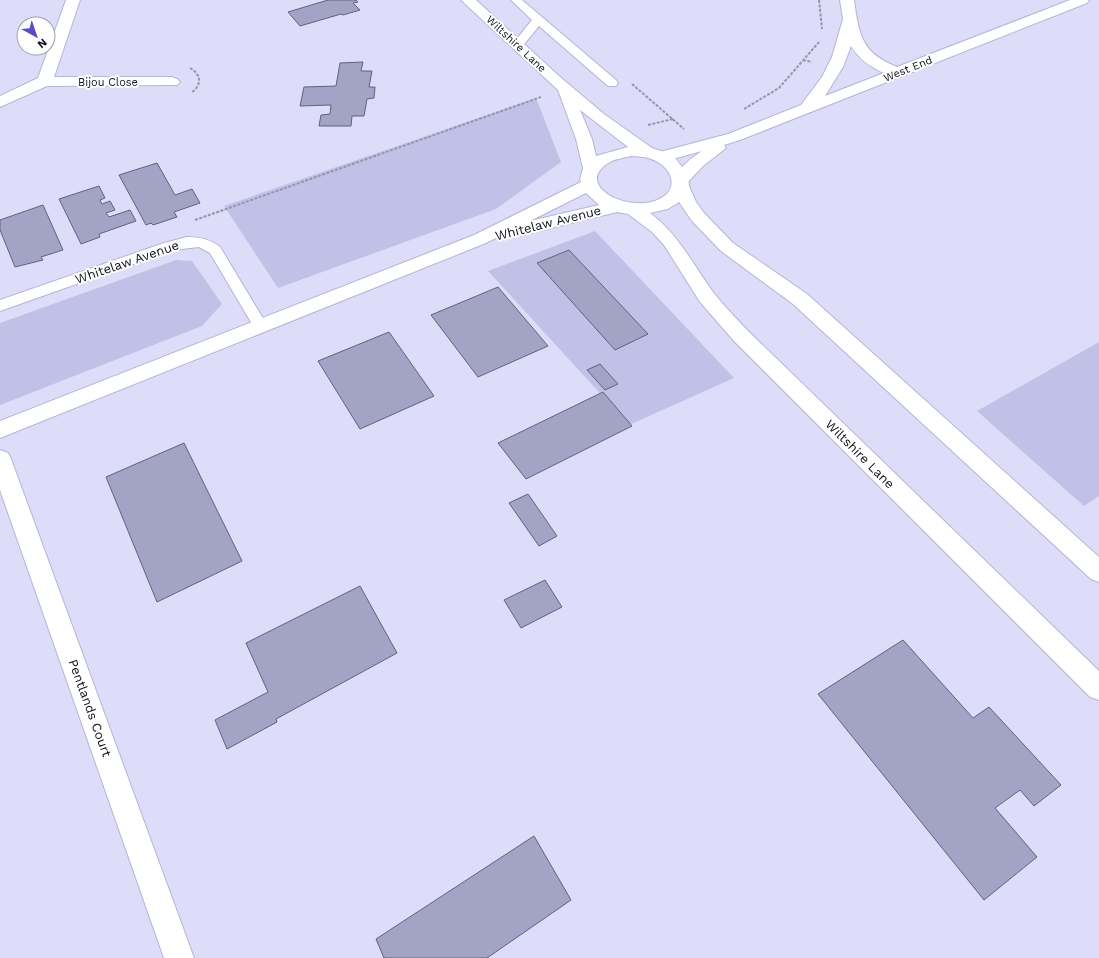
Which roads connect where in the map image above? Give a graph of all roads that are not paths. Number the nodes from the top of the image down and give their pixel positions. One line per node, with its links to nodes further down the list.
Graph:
1 (73, 0): 10 (street)
2 (468, 0): 8 (street, Wiltshire Lane)
3 (516, 0): 6 (lane)
4 (847, 0): 7 (street)
5 (1082, 0): 9 (street, West End)
6 (538, 20): 8 (lane); 12 (lane)
7 (849, 20): 9 (street); 15 (street)
8 (517, 46): 13 (street, Wiltshire Lane)
9 (898, 73): 15 (street, West End)
10 (45, 81): 11 (street, Bijou Close); 14 (street)
11 (172, 82)
12 (612, 83)
13 (564, 88): 17 (street, Wiltshire Lane); 19 (street, Wiltshire Lane)
14 (0, 102)
15 (807, 109): 16 (street, West End)
16 (734, 137): 18 (street, West End); 20 (street, West End)
17 (646, 152): 18 (street); 19 (street)
18 (662, 157): 20 (street)
19 (591, 168): 21 (street)
20 (681, 182): 22 (street); 28 (street)
21 (589, 185): 22 (street); 23 (street, Whitelaw Avenue)
22 (625, 208): 23 (street, Whitelaw Avenue); 29 (street, Wiltshire Lane)
23 (480, 239): 25 (street, Whitelaw Avenue)
24 (0, 306): 25 (lane, Whitelaw Avenue)
25 (260, 325): 26 (street, Whitelaw Avenue)
26 (0, 430)
27 (0, 458): 30 (street, Pentlands Court)
28 (1099, 572)
29 (1099, 688)
30 (179, 958)

